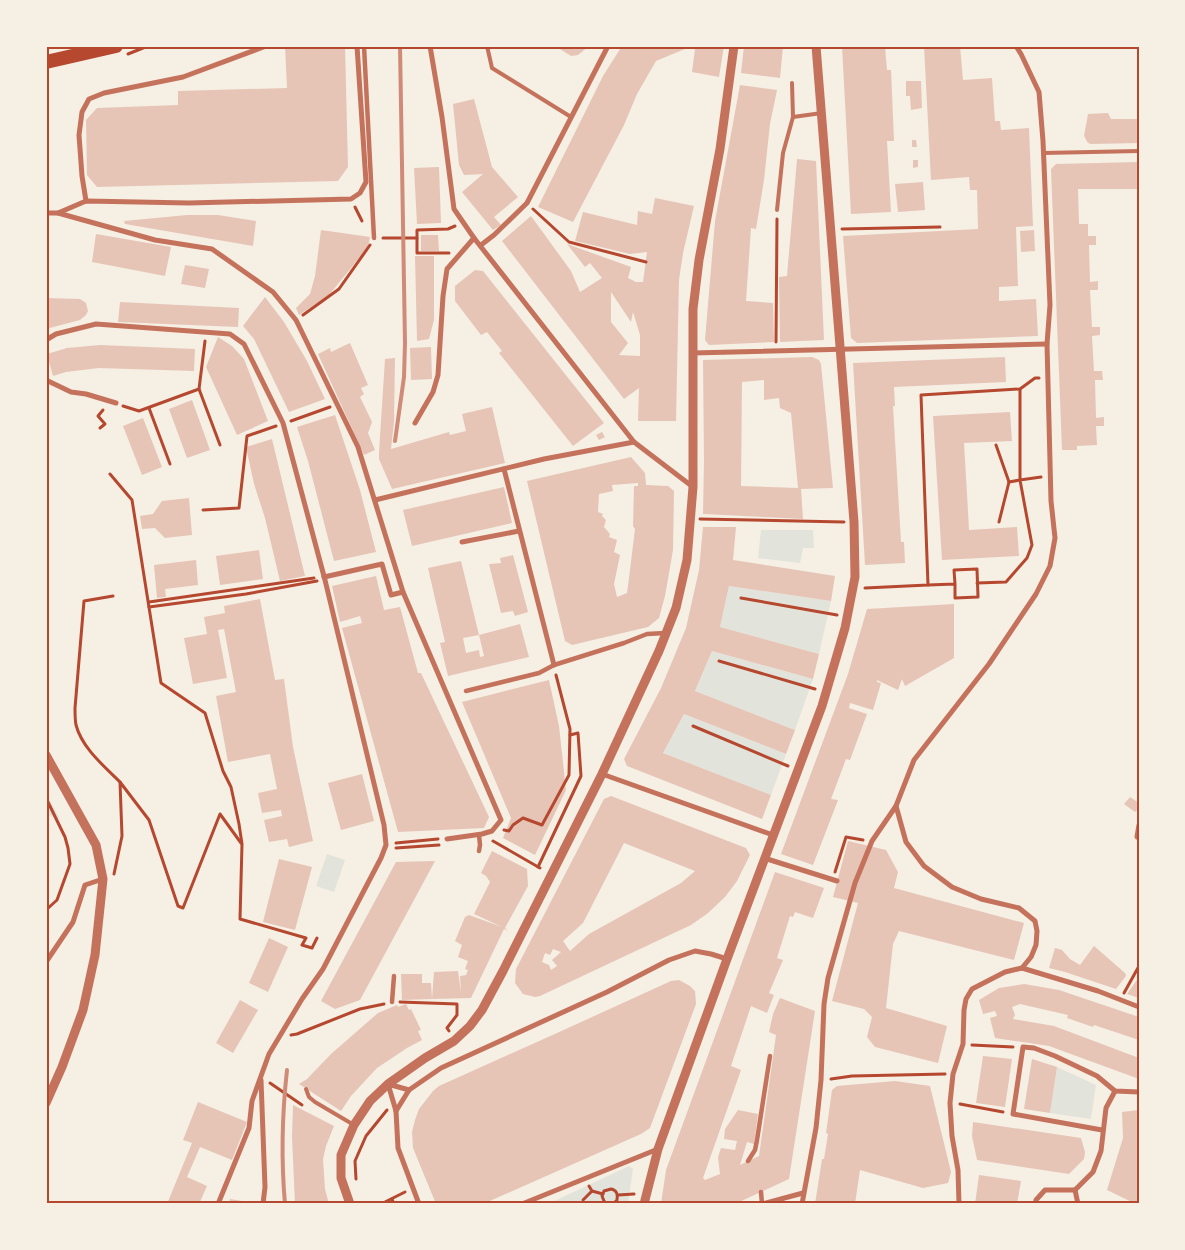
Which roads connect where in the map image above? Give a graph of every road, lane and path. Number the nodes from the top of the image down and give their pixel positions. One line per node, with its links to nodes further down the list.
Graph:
1 (116, 46): 11 (highway)
2 (266, 46): 19 (street)
3 (357, 46): 18 (street)
4 (364, 46): 28 (street)
5 (430, 46): 24 (street)
6 (487, 46): 14 (lane)
7 (608, 46): 14 (street)
8 (734, 46): 40 (street)
9 (816, 46): 13 (street)
10 (1016, 46): 17 (street)
11 (46, 62)
12 (792, 83): 15 (lane)
13 (822, 114): 15 (lane); 27 (street)
14 (571, 117): 31 (street)
15 (793, 117): 20 (lane)
16 (1139, 151): 17 (lane)
17 (1043, 153): 37 (street)
18 (351, 199): 19 (street); 25 (path)
19 (86, 201): 22 (street)
20 (777, 210): 39 (path)
21 (46, 213): 22 (street)
22 (58, 213): 34 (street)
23 (541, 217): 33 (path)
24 (463, 222): 29 (path); 30 (street)
25 (363, 223)
26 (940, 227): 27 (path)
27 (831, 229): 38 (street)
28 (372, 238): 29 (path); 34 (path)
29 (417, 238): 32 (path)
30 (474, 238): 31 (street); 50 (street)
31 (480, 245): 53 (street)
32 (445, 253)
33 (646, 262)
34 (296, 320): 46 (street)
35 (206, 331): 36 (street); 43 (path); 49 (street)
36 (46, 340)
37 (1047, 344): 38 (street); 41 (street)
38 (840, 348): 39 (street); 66 (street)
39 (776, 350): 40 (street)
40 (693, 353): 62 (street)
41 (1049, 378): 44 (path); 59 (street)
42 (46, 380): 45 (street)
43 (199, 388): 48 (path); 54 (path)
44 (1020, 389): 60 (path); 73 (path)
45 (116, 403): 48 (path)
46 (338, 405): 49 (path); 63 (street)
47 (104, 407): 52 (path)
48 (149, 408): 56 (path)
49 (283, 423): 70 (street)
50 (415, 423)
51 (276, 426): 64 (path)
52 (100, 428)
53 (634, 442): 57 (street); 62 (street)
54 (220, 445)
55 (996, 445): 61 (path)
56 (170, 464)
57 (504, 469): 63 (street); 68 (street)
58 (110, 474): 78 (path)
59 (1052, 475): 60 (path); 92 (street)
60 (1020, 480): 61 (path); 72 (path)
61 (1009, 482): 67 (path)
62 (694, 487): 65 (street)
63 (375, 500): 74 (street)
64 (202, 510)
65 (692, 519): 66 (path); 80 (street)
66 (854, 522): 77 (street)
67 (1000, 522)
68 (519, 531): 69 (street); 82 (street)
69 (462, 542)
70 (325, 578): 74 (street); 78 (path); 79 (path); 125 (street)
71 (955, 584): 72 (path); 72 (path); 73 (path)
72 (977, 584)
73 (928, 585): 77 (path)
74 (403, 592): 95 (street)
75 (113, 596): 90 (path)
76 (740, 598): 77 (path)
77 (850, 601): 84 (street)
78 (149, 602): 79 (path)
79 (149, 607): 101 (path)
80 (666, 633): 82 (street); 89 (street)
81 (719, 661): 84 (path)
82 (554, 665): 83 (street); 86 (path)
83 (466, 691)
84 (826, 692): 88 (street)
85 (693, 726): 88 (path)
86 (570, 735): 94 (path); 106 (path)
87 (46, 755): 107 (street)
88 (797, 770): 96 (street)
89 (602, 774): 96 (street); 120 (street)
90 (120, 782): 101 (path); 107 (path)
91 (46, 798): 109 (path)
92 (896, 806): 114 (street); 126 (street)
93 (1139, 825): 97 (street)
94 (502, 829)
95 (479, 835): 99 (street); 103 (street)
96 (773, 835): 104 (street)
97 (1139, 838)
98 (493, 841): 105 (path)
99 (447, 842): 100 (path); 102 (path)
100 (396, 843)
101 (242, 844): 110 (path)
102 (396, 848)
103 (479, 851)
104 (764, 858): 108 (street); 111 (street)
105 (531, 863)
106 (538, 867)
107 (103, 879): 112 (street); 133 (street)
108 (837, 881)
109 (46, 910)
110 (318, 938)
111 (726, 959): 130 (street); 140 (street)
112 (46, 962)
113 (1139, 966): 116 (path)
114 (1022, 968): 116 (street); 121 (street)
115 (394, 976): 117 (street)
116 (1120, 1000): 118 (street)
117 (392, 1002): 119 (path); 120 (path)
118 (1139, 1007)
119 (288, 1035)
120 (454, 1041): 127 (street)
121 (964, 1044): 122 (path); 124 (street)
122 (1023, 1047): 131 (street); 137 (street)
123 (770, 1056): 141 (street)
124 (953, 1074): 126 (path); 134 (street)
125 (261, 1077): 151 (street); 152 (street)
126 (821, 1080): 146 (street)
127 (388, 1084): 130 (street); 136 (street); 138 (street)
128 (273, 1085): 135 (path)
129 (306, 1088): 138 (lane)
130 (409, 1090): 136 (street)
131 (1116, 1091): 132 (street); 139 (street)
132 (1139, 1092)
133 (46, 1103)
134 (950, 1103): 137 (path); 163 (street)
135 (301, 1104)
136 (396, 1111): 142 (street)
137 (1014, 1114): 139 (street)
138 (354, 1124): 153 (street)
139 (1102, 1130): 143 (street)
140 (658, 1149): 157 (street); 160 (street)
141 (748, 1161)
142 (412, 1188): 149 (path); 156 (street)
143 (1075, 1190): 164 (street); 165 (street)
144 (592, 1191): 150 (path)
145 (760, 1192): 161 (street)
146 (804, 1193): 161 (street); 162 (street)
147 (634, 1194): 148 (path)
148 (618, 1195): 158 (path); 159 (path)
149 (392, 1198): 154 (path); 155 (path)
150 (583, 1200)
151 (218, 1204)
152 (263, 1204)
153 (350, 1204)
154 (381, 1204)
155 (394, 1204)
156 (419, 1204)
157 (522, 1204)
158 (607, 1204)
159 (613, 1204)
160 (644, 1204)
161 (762, 1204)
162 (802, 1204)
163 (959, 1204)
164 (1035, 1204)
165 (1078, 1204)

